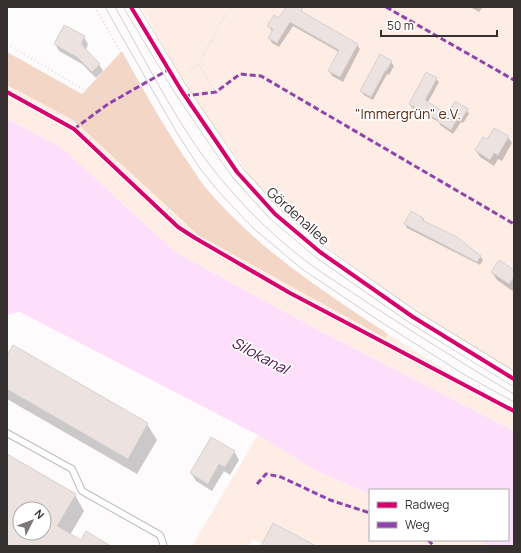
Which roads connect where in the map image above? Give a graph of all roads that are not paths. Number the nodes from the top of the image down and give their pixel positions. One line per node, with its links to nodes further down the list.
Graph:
1 (131, 7): 2 (street, Gördenallee)
2 (514, 379)
3 (7, 433): 4 (lane)
4 (164, 546)

